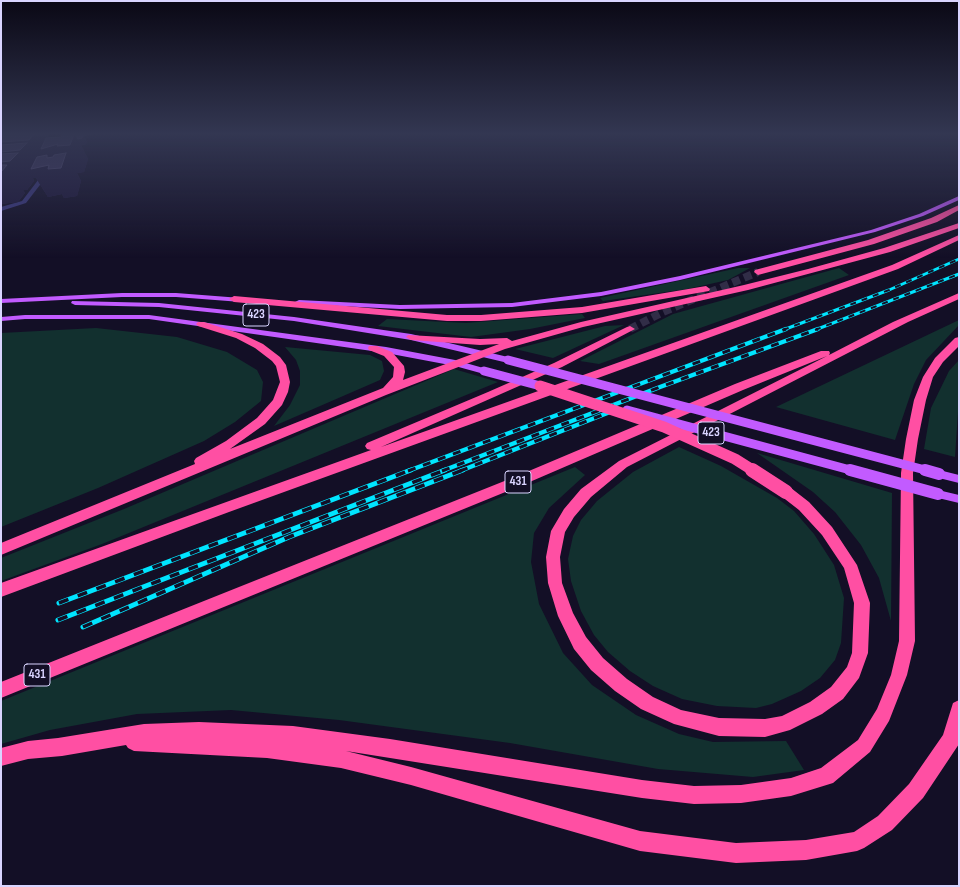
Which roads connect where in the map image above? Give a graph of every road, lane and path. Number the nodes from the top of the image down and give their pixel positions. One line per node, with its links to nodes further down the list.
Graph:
1 (44, 175): 4 (street)
2 (959, 198): 10 (main road)
3 (959, 207): 8 (highway)
4 (1, 209)
5 (959, 225): 7 (highway)
6 (959, 237): 28 (highway)
7 (811, 271): 10 (highway); 17 (highway)
8 (758, 272)
9 (959, 296): 14 (highway, 431)
10 (234, 299): 11 (main road)
11 (1, 301)
12 (1, 306): 18 (main road, 423)
13 (1, 319): 15 (main road, 423)
14 (904, 321): 23 (highway, bridge); 31 (highway, 431)
15 (201, 324): 20 (main road, 423); 27 (highway)
16 (630, 329): 28 (highway)
17 (544, 334): 18 (highway); 21 (highway)
18 (412, 337): 21 (main road, 423)
19 (959, 340): 34 (highway)
20 (373, 348): 22 (main road, 423); 24 (highway)
21 (484, 354): 22 (highway); 25 (main road, 423, bridge)
22 (456, 363): 23 (main road, 423, bridge); 24 (highway)
23 (540, 386): 26 (main road, 423, bridge)
24 (382, 392): 27 (highway)
25 (959, 479)
26 (959, 500)
27 (108, 505): 29 (highway)
28 (224, 508): 30 (highway)
29 (1, 549)
30 (1, 590)
31 (1, 690)
32 (959, 709): 36 (highway)
33 (959, 728): 36 (highway)
34 (54, 748): 35 (highway); 36 (highway)
35 (1, 757)
36 (934, 766)

